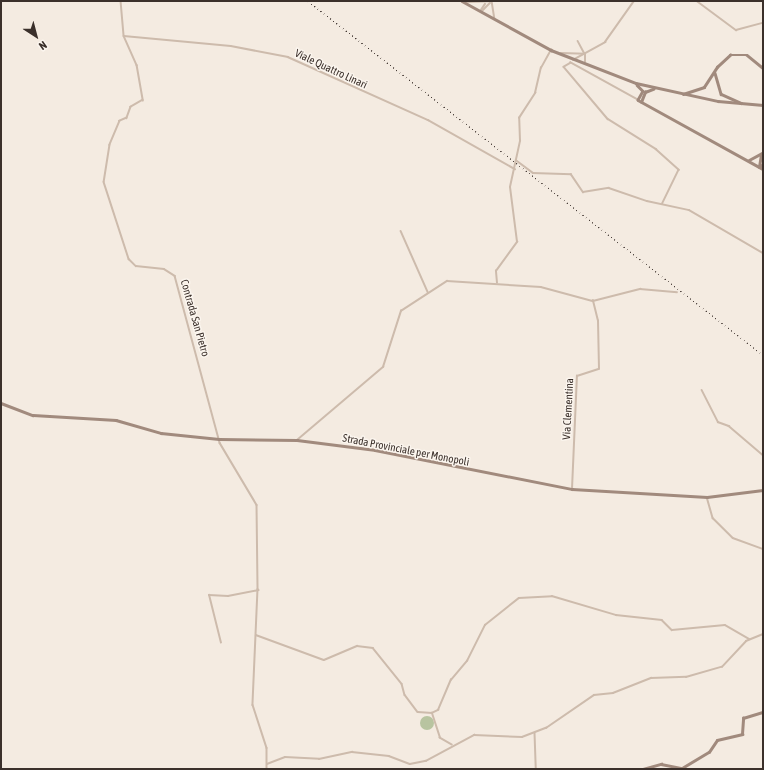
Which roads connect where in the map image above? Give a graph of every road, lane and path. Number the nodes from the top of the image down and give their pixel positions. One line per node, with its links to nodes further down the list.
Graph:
1 (121, 1): 9 (street, Contrada San Pietro)
2 (462, 1): 3 (street); 6 (street)
3 (490, 1): 6 (street); 6 (street); 7 (street)
4 (634, 1): 13 (street)
5 (697, 1): 8 (street)
6 (480, 12): 7 (street)
7 (498, 21): 11 (street)
8 (763, 23)
9 (124, 36): 31 (street, Viale Quattro Linari); 42 (street, Contrada San Pietro)
10 (578, 41): 13 (street)
11 (551, 50): 12 (street); 29 (street)
12 (556, 52): 14 (street); 15 (street)
13 (585, 54): 14 (street); 15 (street); 16 (street)
14 (575, 55): 15 (street)
15 (573, 60): 16 (street)
16 (589, 66): 19 (street)
17 (763, 68): 18 (street)
18 (715, 72): 21 (street); 24 (street)
19 (636, 83): 20 (street); 22 (street)
20 (657, 89): 21 (street); 23 (street)
21 (678, 94): 24 (street)
22 (638, 100): 23 (street); 33 (street)
23 (641, 102): 28 (street)
24 (743, 104): 25 (street)
25 (763, 105)
26 (763, 144): 27 (street)
27 (763, 154): 28 (street); 30 (street)
28 (746, 159): 30 (street)
29 (516, 160): 31 (street); 33 (street)
30 (759, 167): 32 (street)
31 (514, 169): 36 (street)
32 (763, 169)
33 (663, 203): 35 (street)
34 (401, 231): 37 (street)
35 (763, 253)
36 (496, 284): 37 (street); 39 (street)
37 (428, 292): 43 (street)
38 (677, 292): 39 (street)
39 (593, 301): 45 (street, Via Clementina)
40 (702, 390): 44 (street)
41 (1, 403): 42 (street, Strada Provinciale per Monopoli)
42 (219, 440): 43 (street, Strada Provinciale per Monopoli); 49 (street, Contrada San Pietro)
43 (297, 440): 45 (street, Strada Provinciale per Monopoli)
44 (763, 455)
45 (572, 489): 47 (street, Strada Provinciale per Monopoli)
46 (763, 490): 47 (street, Strada Provinciale per Monopoli)
47 (706, 497): 48 (street)
48 (763, 549)
49 (258, 590): 51 (street, Contrada San Pietro); 53 (street)
50 (763, 634): 52 (street)
51 (256, 635): 55 (street); 58 (street, Contrada San Pietro)
52 (749, 639): 55 (street); 56 (street)
53 (221, 643)
54 (763, 712): 61 (street)
55 (432, 713): 57 (street)
56 (535, 733): 57 (street); 60 (street)
57 (452, 745): 58 (street)
58 (267, 764): 59 (street, Contrada San Pietro)
59 (267, 769)
60 (536, 769)
61 (642, 769)

